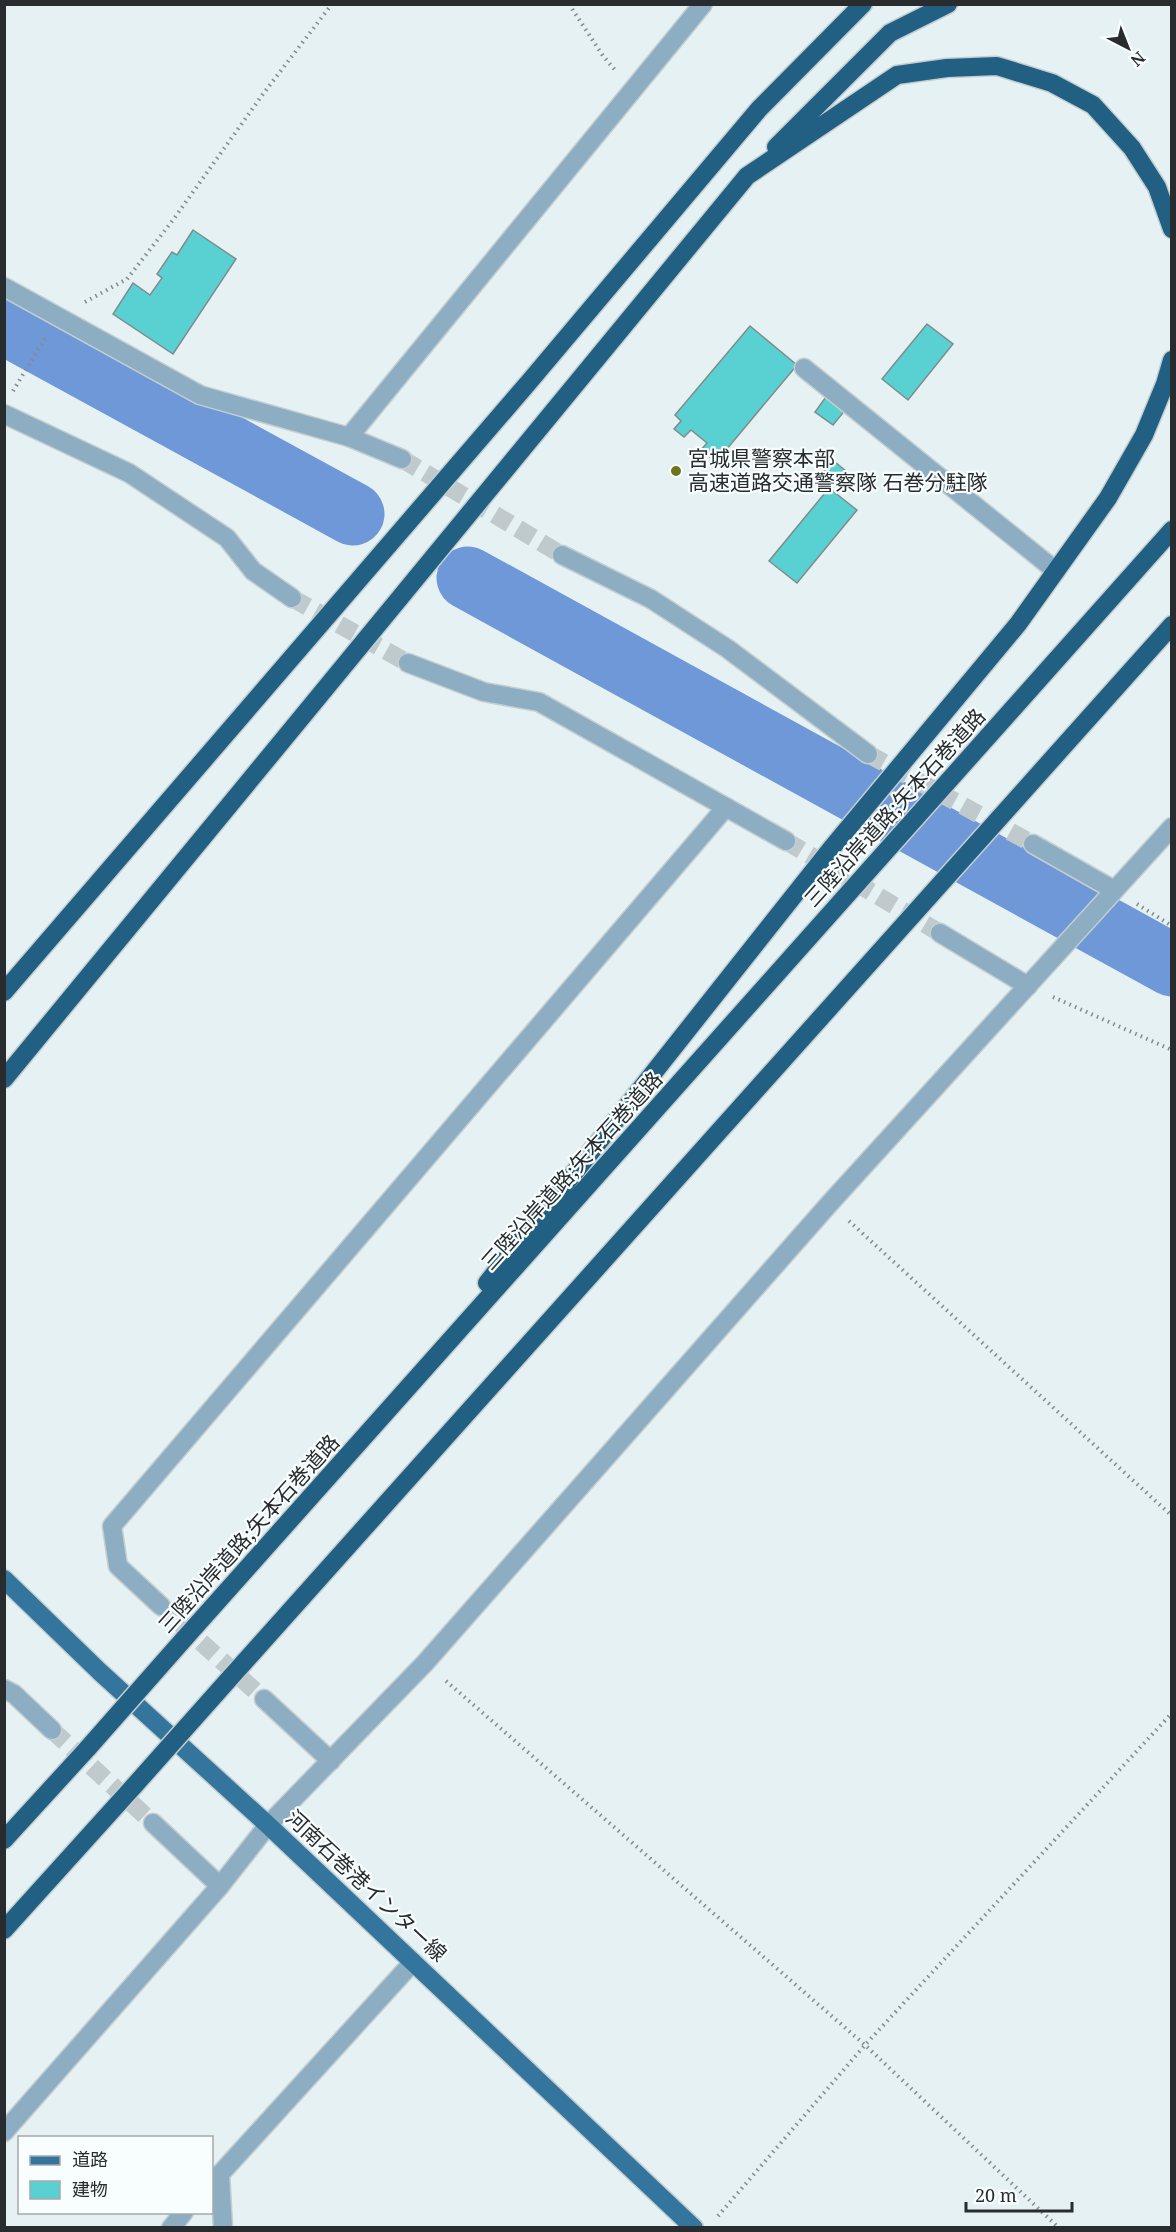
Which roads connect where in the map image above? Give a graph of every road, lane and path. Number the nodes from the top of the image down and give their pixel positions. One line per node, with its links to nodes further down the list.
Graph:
1 (332, 4): 10 (path)
2 (569, 4): 6 (path)
3 (703, 4): 6 (street)
4 (863, 4): 32 (highway)
5 (948, 4): 7 (highway)
6 (632, 89): 15 (street)
7 (747, 176): 8 (highway); 34 (highway)
8 (1172, 229)
9 (4, 287): 10 (street)
10 (59, 316): 13 (path); 15 (street)
11 (1172, 360): 19 (highway)
12 (804, 368): 19 (street)
13 (10, 394)
14 (4, 414): 20 (street)
15 (349, 436): 16 (street)
16 (402, 459)
17 (1172, 530): 36 (highway, 三陸沿岸道路;矢本石巻道路)
18 (562, 555): 23 (street)
19 (1056, 571): 36 (highway)
20 (292, 598)
21 (1172, 625): 50 (highway, bridge)
22 (408, 663): 24 (street)
23 (868, 754)
24 (726, 807): 26 (street); 39 (street)
25 (1172, 827): 28 (street)
26 (786, 841)
27 (1033, 843): 28 (street)
28 (1108, 896): 29 (path); 31 (street)
29 (1172, 926)
30 (940, 933): 31 (street)
31 (1033, 980): 33 (path); 35 (street)
32 (4, 992)
33 (1172, 1050)
34 (4, 1079)
35 (830, 1203): 37 (path); 40 (street)
36 (361, 1442): 48 (highway, 三陸沿岸道路;矢本石巻道路, bridge)
37 (1172, 1516)
38 (4, 1579): 47 (main road, 河南石巻港インター線)
39 (161, 1606)
40 (425, 1663): 45 (street); 52 (path)
41 (4, 1689): 44 (street)
42 (264, 1699): 45 (street)
43 (1172, 1713): 52 (path)
44 (52, 1730)
45 (331, 1761): 47 (street)
46 (153, 1823): 49 (street)
47 (268, 1825): 49 (street); 51 (main road, 河南石巻港インター線)
48 (4, 1840)
49 (220, 1886): 53 (street)
50 (4, 1930)
51 (414, 1962): 54 (street); 59 (main road, 河南石巻港インター線)
52 (865, 2045): 56 (path); 60 (path)
53 (4, 2132)
54 (215, 2179): 58 (street)
55 (182, 2214): 57 (street)
56 (714, 2220)
57 (171, 2228)
58 (223, 2228)
59 (694, 2228)
60 (1059, 2228)

